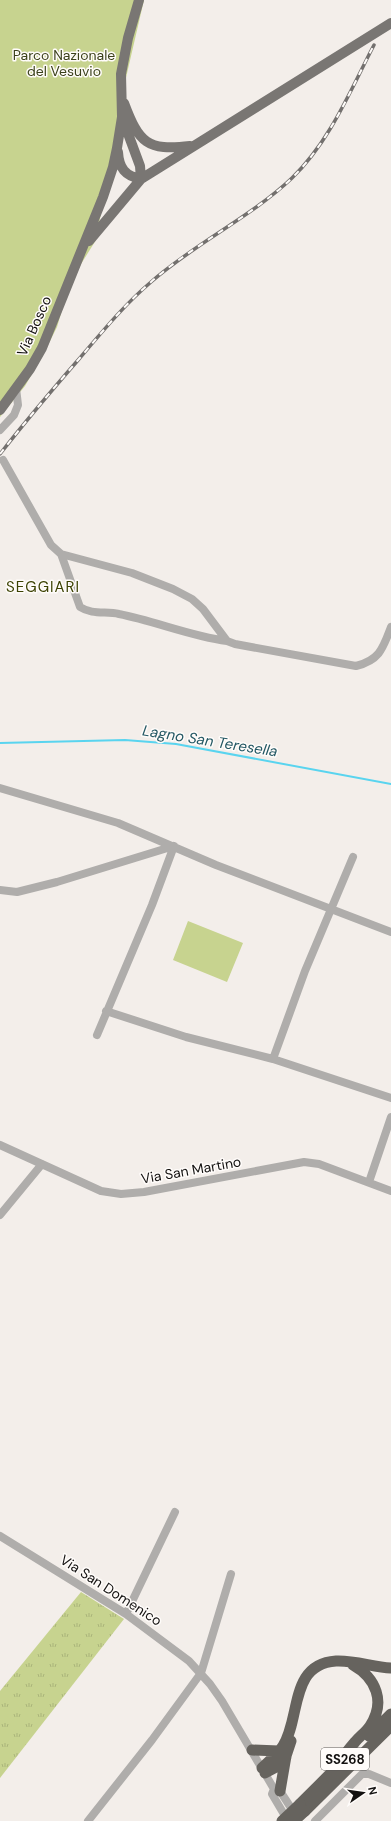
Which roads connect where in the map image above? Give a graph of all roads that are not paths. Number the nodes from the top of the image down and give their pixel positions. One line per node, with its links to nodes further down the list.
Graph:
1 (139, 0): 3 (main road, Via Bosco)
2 (391, 23): 5 (main road)
3 (121, 94): 4 (main road, Via Bosco); 5 (main road)
4 (122, 117): 6 (main road, Via Bosco); 7 (main road, Via Bosco)
5 (192, 146): 7 (main road)
6 (118, 148): 7 (main road); 8 (main road, Via Bosco)
7 (141, 179): 8 (main road, Via Bosco)
8 (81, 250): 9 (main road, Via Bosco)
9 (16, 388): 10 (main road, Via Bosco); 11 (street)
10 (0, 409): 11 (street)
11 (6, 422): 12 (street)
12 (0, 430)
13 (3, 460): 14 (street)
14 (61, 554): 17 (street); 17 (street)
15 (391, 627): 16 (street)
16 (389, 638): 17 (street)
17 (227, 641)
18 (0, 788): 19 (street)
19 (174, 846): 21 (street); 22 (street); 24 (street)
20 (353, 858): 22 (street)
21 (0, 890)
22 (331, 910): 23 (street); 26 (street)
23 (391, 932)
24 (106, 1011): 25 (street); 26 (street)
25 (97, 1035)
26 (273, 1059): 27 (street)
27 (391, 1098)
28 (391, 1117): 31 (street)
29 (0, 1145): 30 (street, Via San Martino)
30 (42, 1164): 31 (street, Via San Martino); 33 (street)
31 (369, 1182): 32 (street, Via San Martino)
32 (391, 1191)
33 (0, 1215)
34 (175, 1512): 37 (street)
35 (0, 1536): 37 (street, Via San Domenico)
36 (231, 1574): 40 (street)
37 (126, 1614): 40 (street, Via San Domenico)
38 (347, 1662): 39 (highway); 44 (highway); 46 (highway)
39 (391, 1668)
40 (201, 1673): 43 (street, Via San Domenico); 50 (street)
41 (391, 1714): 46 (highway, SS268)
42 (391, 1726): 49 (highway, SS268)
43 (252, 1750): 44 (highway); 45 (street, Via San Domenico)
44 (283, 1754): 45 (highway); 48 (highway)
45 (264, 1771): 48 (street, Via San Domenico)
46 (333, 1771): 49 (highway, SS268)
47 (391, 1783): 55 (street)
48 (275, 1791): 52 (street, Via San Domenico); 54 (street, Via San Domenico)
49 (302, 1807): 51 (highway, SS268, bridge); 53 (highway, SS268, bridge)
50 (88, 1821)
51 (282, 1821)
52 (288, 1821)
53 (294, 1821)
54 (299, 1821)
55 (315, 1821)

